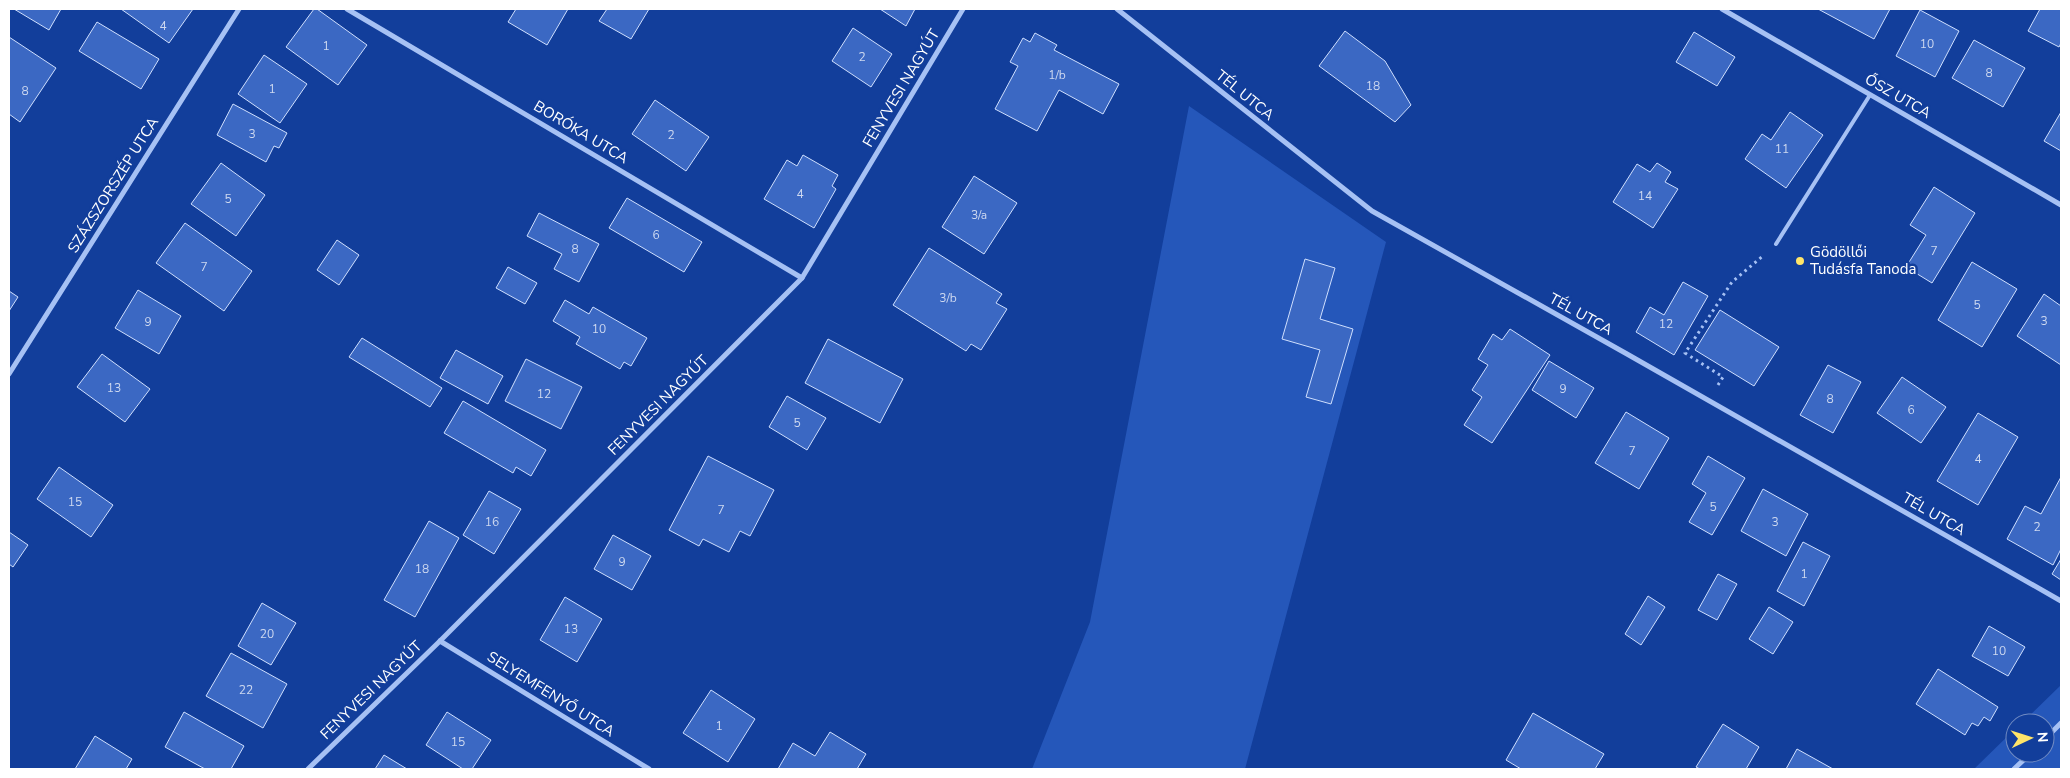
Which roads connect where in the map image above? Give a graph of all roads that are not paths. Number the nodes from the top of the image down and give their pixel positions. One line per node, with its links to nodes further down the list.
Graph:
1 (239, 9): 10 (street, SZÁZSZORSZÉP UTCA)
2 (347, 9): 9 (street, BORÓKA UTCA)
3 (963, 9): 9 (street, FENYVESI NAGYÚT)
4 (1117, 9): 11 (street, TÉL UTCA)
5 (1722, 9): 6 (street, ŐSZ UTCA)
6 (1870, 95): 7 (street, ŐSZ UTCA); 8 (lane)
7 (2061, 205)
8 (1776, 244)
9 (802, 278): 12 (street, FENYVESI NAGYÚT)
10 (9, 374)
11 (2061, 601)
12 (440, 641): 13 (street, FENYVESI NAGYÚT); 14 (street, SELYEMFENYŐ UTCA)
13 (308, 769)
14 (649, 769)

